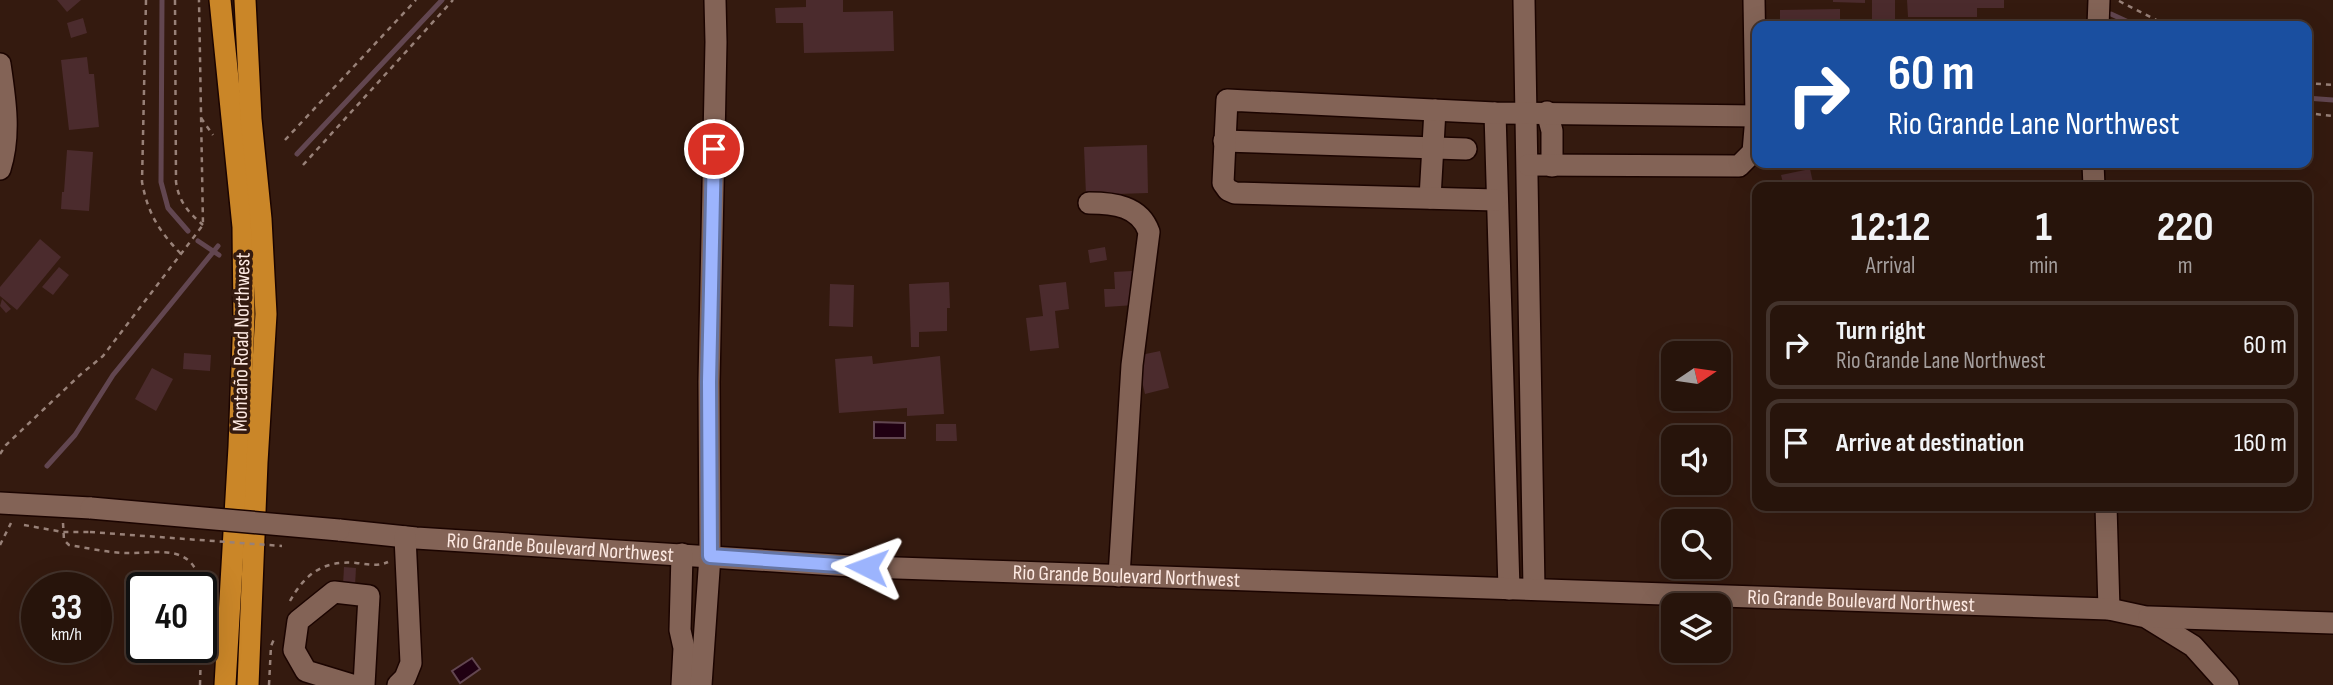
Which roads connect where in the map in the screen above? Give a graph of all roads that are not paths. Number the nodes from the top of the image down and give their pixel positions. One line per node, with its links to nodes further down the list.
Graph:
1 (220, 0): 35 (main road, Montaño Road Northwest)
2 (245, 0): 36 (main road, Montaño Road Northwest)
3 (715, 0): 28 (street)
4 (1524, 0): 11 (street)
5 (1754, 0): 7 (street)
6 (2099, 0): 8 (street)
7 (1754, 21)
8 (2098, 21)
9 (0, 64): 20 (street)
10 (1435, 110): 12 (street); 14 (street); 15 (street)
11 (1536, 112): 12 (street); 13 (street); 18 (street); 19 (street)
12 (1495, 113): 22 (street)
13 (1752, 116)
14 (1224, 141): 15 (street); 21 (street)
15 (1433, 148): 16 (street); 21 (street)
16 (1466, 149)
17 (1752, 153): 19 (street)
18 (1528, 165): 19 (street); 31 (street)
19 (1552, 166)
20 (0, 169)
21 (1430, 198): 22 (street)
22 (1496, 200): 30 (street)
23 (1089, 203): 29 (street)
24 (0, 503): 26 (street, Rio Grande Boulevard Northwest, bridge)
25 (2106, 511): 32 (street)
26 (405, 537): 27 (street, Rio Grande Boulevard Northwest); 39 (street)
27 (682, 554): 28 (street, Rio Grande Boulevard Northwest); 40 (street)
28 (710, 556): 29 (street, Rio Grande Boulevard Northwest); 41 (street)
29 (1119, 576): 30 (street, Rio Grande Boulevard Northwest)
30 (1509, 589): 31 (street, Rio Grande Boulevard Northwest)
31 (1534, 589): 32 (street, Rio Grande Boulevard Northwest)
32 (2109, 609): 33 (street, Rio Grande Boulevard Northwest)
33 (2146, 617): 34 (street); 42 (street, Rio Grande Boulevard Northwest)
34 (2333, 623)
35 (225, 685)
36 (248, 685)
37 (352, 685): 38 (street)
38 (364, 685)
39 (398, 685)
40 (682, 685)
41 (701, 685)
42 (2228, 685)

